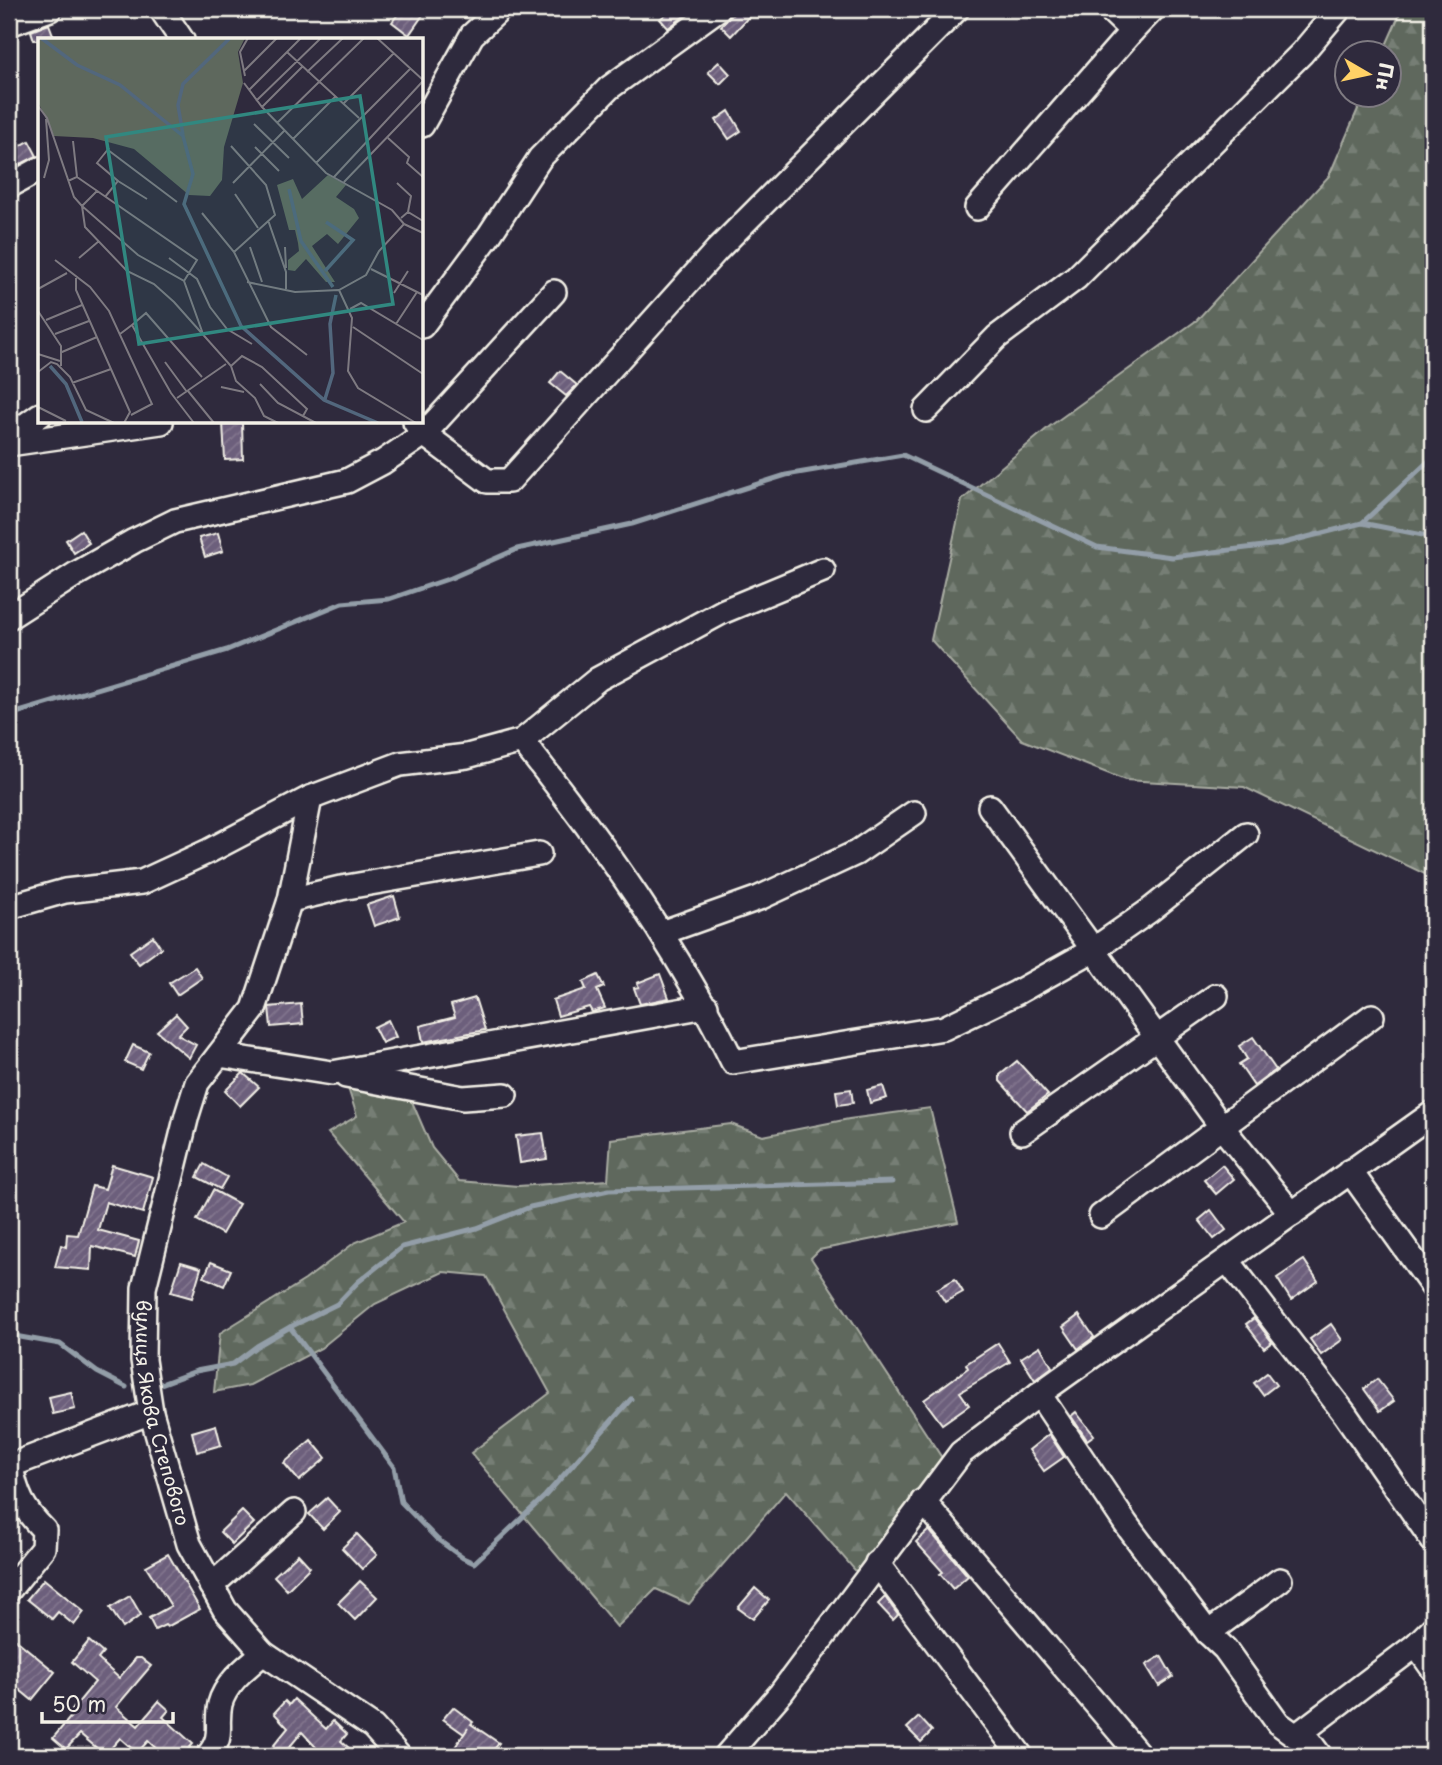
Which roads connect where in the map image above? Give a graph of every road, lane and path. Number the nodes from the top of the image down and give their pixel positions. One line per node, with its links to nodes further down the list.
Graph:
1 (50, 9): 9 (street)
2 (161, 9): 11 (street)
3 (500, 9): 12 (street)
4 (718, 9): 17 (street)
5 (957, 9): 22 (street)
6 (1109, 9): 10 (street)
7 (1153, 9): 10 (street)
8 (1339, 9): 18 (street)
9 (9, 24)
10 (1132, 31): 15 (street)
11 (181, 38)
12 (424, 121)
13 (38, 170): 14 (street)
14 (9, 186)
15 (977, 208)
16 (554, 292): 21 (street)
17 (424, 323)
18 (926, 410)
19 (38, 416): 23 (street)
20 (147, 424): 24 (street)
21 (424, 424)
22 (420, 428): 26 (street)
23 (9, 437)
24 (9, 444)
25 (823, 570): 27 (street)
26 (9, 617)
27 (522, 741): 28 (street); 35 (street)
28 (310, 798): 33 (street, вулиця Якова Степового); 34 (street)
29 (990, 807): 36 (street)
30 (914, 813): 35 (street)
31 (1246, 834): 36 (street)
32 (539, 854): 33 (street)
33 (290, 900): 41 (street, вулиця Якова Степового)
34 (9, 907)
35 (661, 933): 38 (street)
36 (1093, 950): 38 (street); 40 (street)
37 (1216, 996): 40 (street)
38 (706, 1006): 42 (street)
39 (1372, 1016): 45 (street)
40 (1156, 1037): 45 (street); 46 (street)
41 (219, 1055): 42 (street); 53 (street, вулиця Якова Степового)
42 (332, 1073): 43 (street)
43 (505, 1096)
44 (1433, 1113): 47 (street)
45 (1221, 1126): 48 (street); 49 (street)
46 (1022, 1132)
47 (1350, 1171): 48 (street); 51 (street)
48 (1292, 1214): 50 (street)
49 (1101, 1216)
50 (1228, 1261): 52 (street); 57 (street)
51 (1433, 1287)
52 (1039, 1394): 55 (street); 63 (street)
53 (151, 1412): 54 (street); 60 (street, вулиця Якова Степового)
54 (10, 1466): 61 (street)
55 (923, 1501): 58 (street); 72 (street)
56 (295, 1512): 60 (street)
57 (1433, 1541)
58 (877, 1563): 70 (street); 71 (street)
59 (1280, 1580): 63 (street)
60 (211, 1586): 65 (street, вулиця Якова Степового)
61 (9, 1590)
62 (1433, 1629): 64 (street)
63 (1208, 1633): 67 (street)
64 (1416, 1645): 66 (street); 67 (street)
65 (263, 1653): 68 (street); 69 (street, вулиця Якова Степового)
66 (1433, 1669)
67 (1296, 1736): 73 (street)
68 (208, 1756)
69 (399, 1756)
70 (726, 1756)
71 (1021, 1756)
72 (1140, 1756)
73 (1320, 1756)

